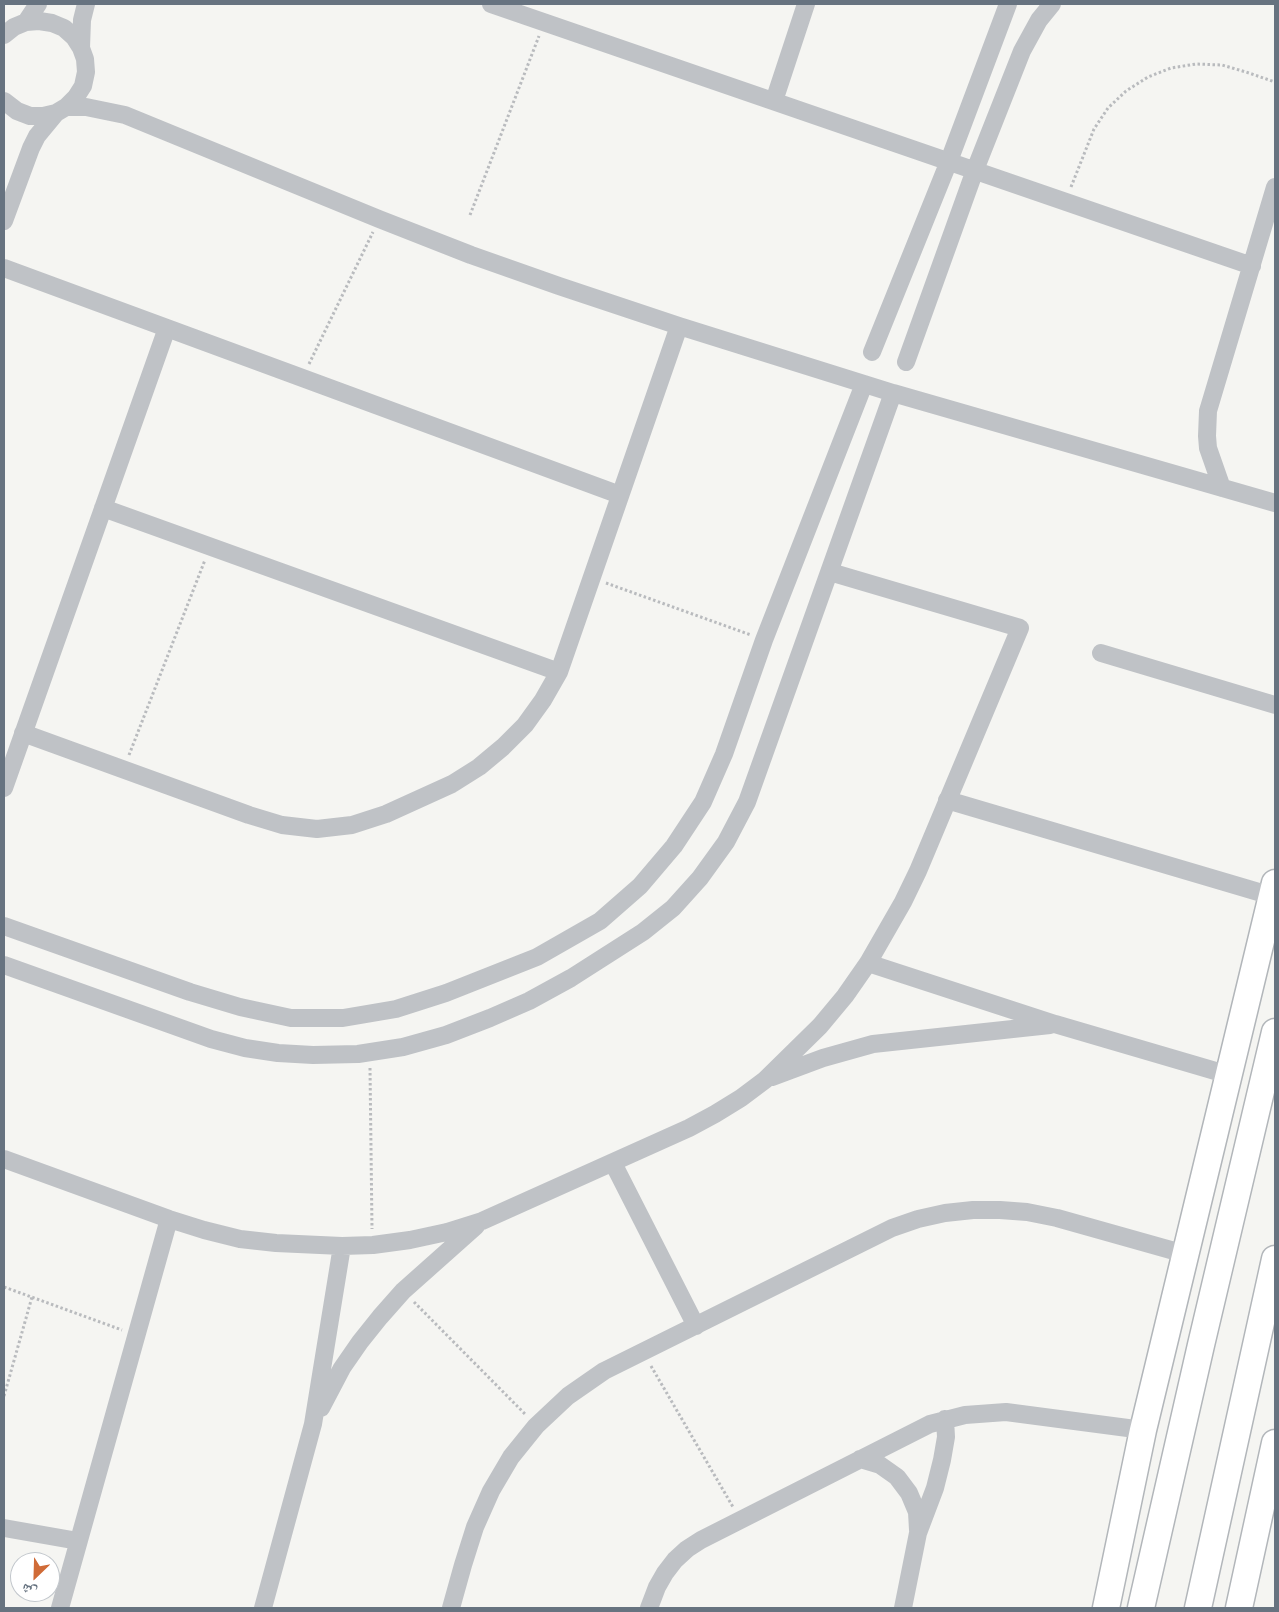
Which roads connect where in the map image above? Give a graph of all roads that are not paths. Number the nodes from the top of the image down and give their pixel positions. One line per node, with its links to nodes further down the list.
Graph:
1 (38, 4): 7 (street)
2 (86, 4): 9 (street)
3 (491, 4): 11 (street)
4 (806, 4): 11 (street)
5 (1008, 4): 13 (street)
6 (1052, 4): 14 (street)
7 (26, 22): 8 (street); 9 (street)
8 (4, 35)
9 (81, 48): 12 (street)
10 (4, 101): 12 (street)
11 (774, 101): 13 (street)
12 (61, 110): 16 (street); 19 (street)
13 (949, 161): 14 (street); 21 (street)
14 (975, 170): 17 (street); 22 (street)
15 (1275, 187): 17 (street)
16 (4, 221)
17 (1252, 266): 25 (street)
18 (4, 268): 20 (street)
19 (679, 326): 23 (street); 26 (street)
20 (167, 328): 26 (street); 28 (street)
21 (872, 352)
22 (906, 362)
23 (864, 384): 24 (street); 37 (street)
24 (893, 393): 25 (street); 29 (street)
25 (1222, 488): 27 (street)
26 (620, 495): 31 (street)
27 (1275, 503)
28 (103, 508): 31 (street); 33 (street)
29 (830, 572): 35 (street); 39 (street)
30 (1101, 652): 32 (street)
31 (559, 672): 33 (street)
32 (1275, 705)
33 (23, 733): 34 (street)
34 (4, 788)
35 (948, 800): 36 (street); 38 (street)
36 (1274, 889): 42 (main road)
37 (4, 926)
38 (868, 963): 40 (street); 43 (street)
39 (4, 966)
40 (1055, 1024): 42 (street); 43 (street)
41 (1275, 1032): 47 (main road)
42 (1229, 1075): 46 (main road)
43 (765, 1080): 45 (street)
44 (4, 1159): 48 (street)
45 (613, 1163): 49 (street); 53 (street)
46 (1206, 1164): 47 (main road); 51 (main road)
47 (1242, 1173): 68 (main road)
48 (169, 1219): 50 (street); 61 (street)
49 (482, 1221): 50 (street); 55 (street)
50 (342, 1246): 55 (street)
51 (1185, 1254): 53 (street); 56 (main road)
52 (1275, 1259): 69 (main road)
53 (696, 1326): 64 (street)
54 (945, 1419): 56 (street); 58 (street); 60 (street)
55 (313, 1424): 63 (street)
56 (1143, 1430): 67 (main road)
57 (1275, 1443): 70 (main road)
58 (860, 1459): 60 (street); 65 (street)
59 (4, 1528): 61 (street)
60 (918, 1532): 66 (street)
61 (78, 1541): 62 (street)
62 (60, 1608)
63 (263, 1608)
64 (451, 1608)
65 (649, 1608)
66 (903, 1608)
67 (1106, 1608)
68 (1141, 1608)
69 (1198, 1608)
70 (1239, 1608)

